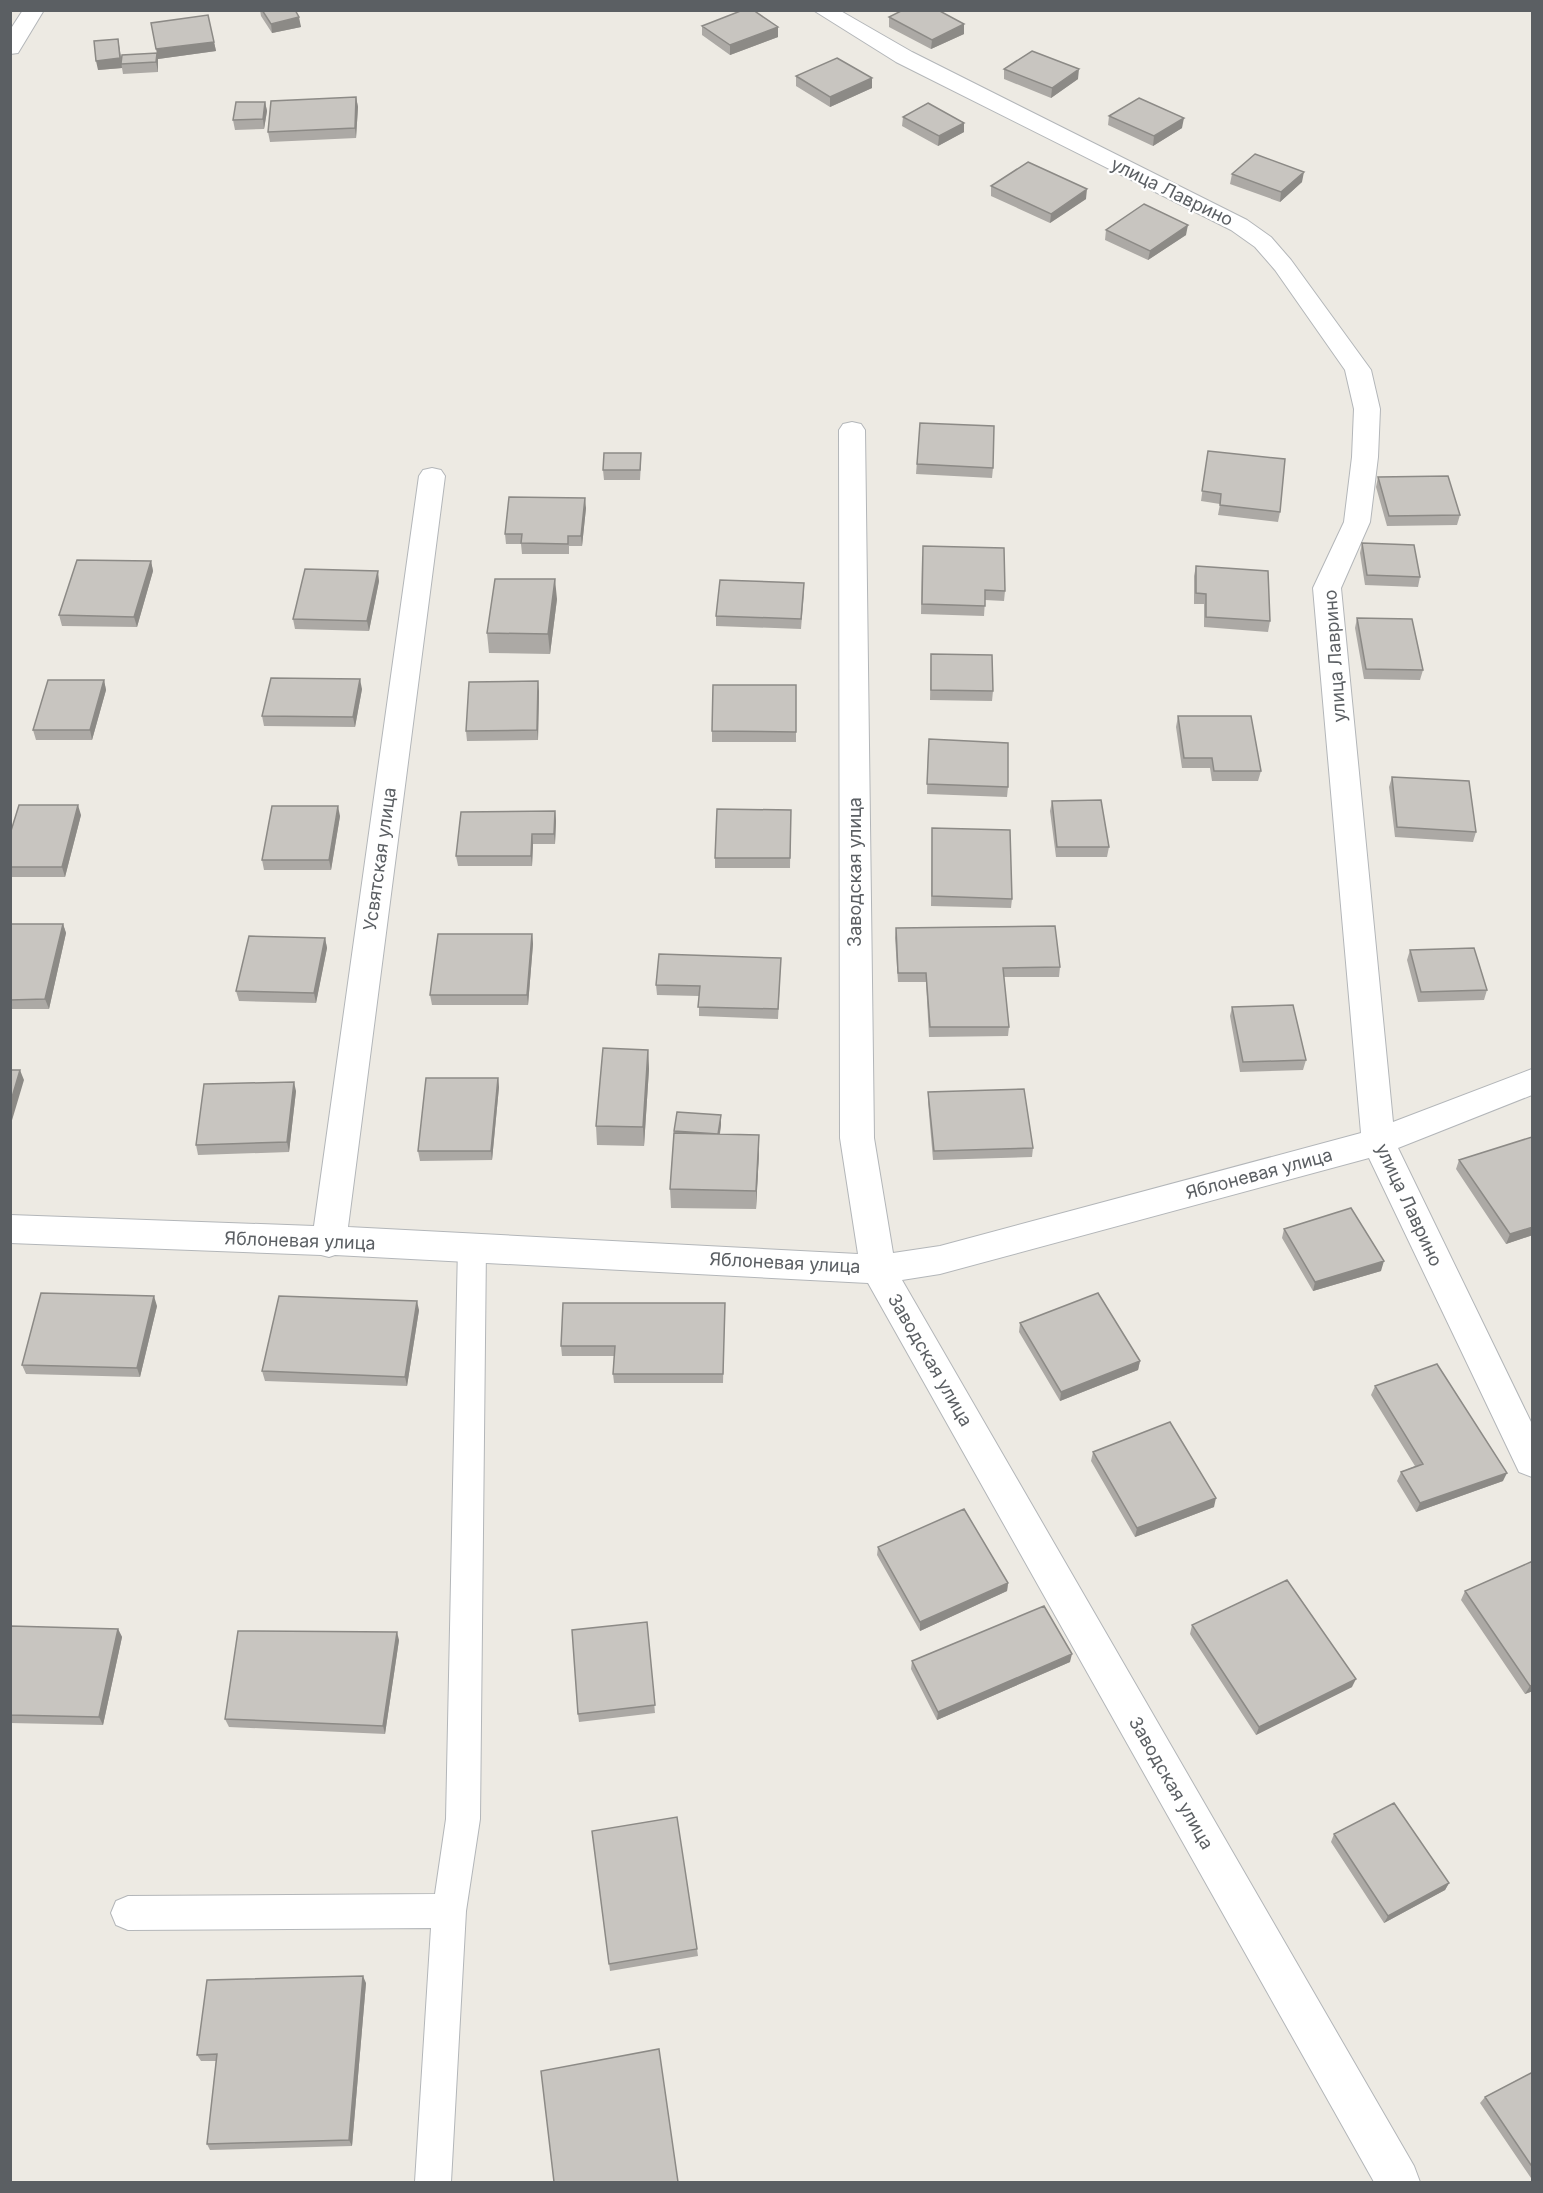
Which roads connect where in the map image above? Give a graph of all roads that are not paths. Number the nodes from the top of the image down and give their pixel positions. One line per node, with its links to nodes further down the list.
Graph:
1 (34, 10): 3 (street)
2 (823, 10): 7 (street, улица Лаврино)
3 (10, 48)
4 (852, 429): 11 (street, Заводская улица)
5 (432, 476): 9 (street, Усвятская улица)
6 (1533, 1082): 7 (street, Яблоневая улица)
7 (1378, 1142): 11 (street, Яблоневая улица); 12 (street, улица Лаврино)
8 (10, 1229): 9 (street, Яблоневая улица)
9 (329, 1243): 10 (street, Яблоневая улица)
10 (472, 1246): 11 (street, Яблоневая улица); 13 (lane)
11 (878, 1269): 16 (street, Заводская улица)
12 (1533, 1461)
13 (449, 1911): 14 (lane); 15 (lane)
14 (128, 1913)
15 (433, 2182)
16 (1398, 2182)

